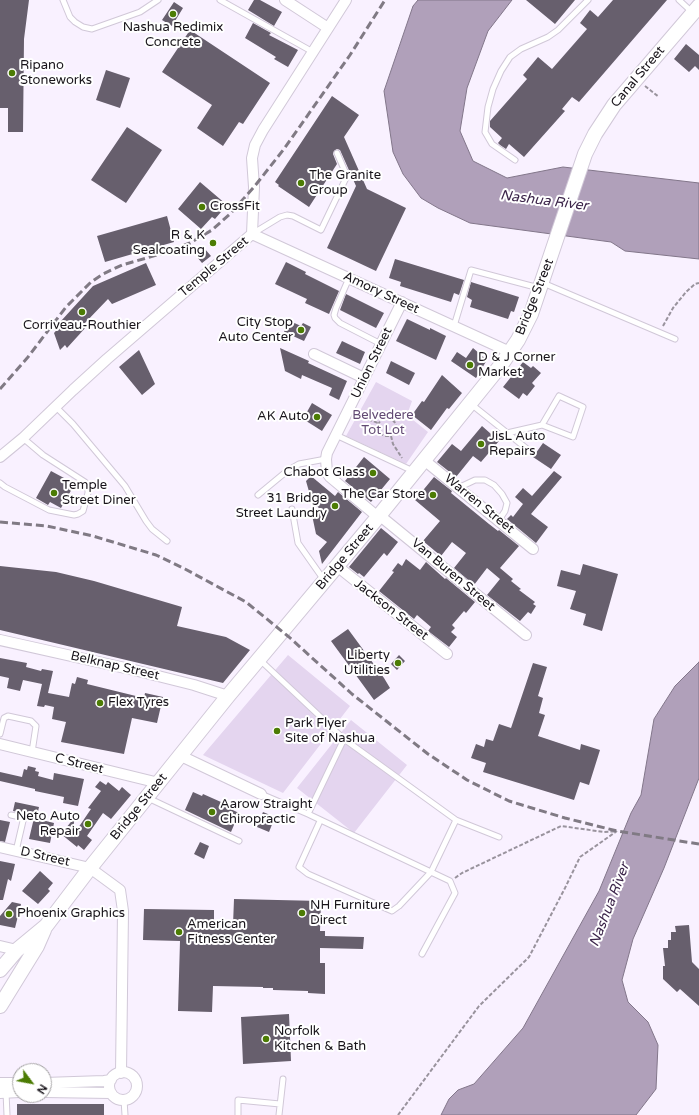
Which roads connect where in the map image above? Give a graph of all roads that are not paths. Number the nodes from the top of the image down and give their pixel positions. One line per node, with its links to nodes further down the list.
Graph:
1 (63, 0): 2 (lane)
2 (158, 0)
3 (220, 0): 10 (lane)
4 (285, 0): 9 (street)
5 (346, 0): 9 (street, Temple Street)
6 (588, 0): 13 (lane)
7 (679, 0): 8 (lane)
8 (696, 9): 12 (street, Canal Street)
9 (328, 28): 10 (street, Temple Street)
10 (313, 52): 14 (street, Temple Street)
11 (337, 153): 14 (lane)
12 (585, 154): 16 (street, Bridge Street)
13 (515, 160)
14 (252, 234): 15 (street, Amory Street); 25 (street, Temple Street)
15 (349, 278): 17 (street, Amory Street); 20 (lane)
16 (541, 286): 18 (lane); 19 (lane); 21 (street, Bridge Street)
17 (402, 302): 18 (street, Amory Street); 20 (street, Union Street)
18 (454, 326): 21 (street, Amory Street)
19 (675, 339)
20 (381, 344): 23 (street, Union Street)
21 (510, 352): 24 (street, Bridge Street)
22 (314, 354): 23 (street)
23 (364, 378): 28 (street, Union Street)
24 (471, 404): 27 (lane); 33 (street, Bridge Street)
25 (56, 407): 29 (street, Temple Street); 41 (lane)
26 (542, 425): 26 (lane); 27 (lane)
27 (507, 433): 30 (lane)
28 (336, 435): 32 (street, Union Street); 34 (lane)
29 (23, 438): 31 (street, Temple Street); 35 (lane)
30 (530, 452)
31 (0, 457)
32 (326, 459): 37 (lane); 39 (street)
33 (424, 460): 34 (street, Bridge Street); 36 (street, Warren Street)
34 (414, 472): 39 (street, Bridge Street)
35 (0, 483)
36 (458, 488): 40 (street, Warren Street); 40 (lane)
37 (258, 495)
38 (292, 509): 44 (lane)
39 (379, 516): 43 (street, Bridge Street); 45 (street, Van Buren Street)
40 (499, 520): 42 (street, Warren Street)
41 (167, 541)
42 (532, 549)
43 (336, 566): 44 (street, Bridge Street); 47 (street, Jackson Street)
44 (324, 581): 48 (street, Bridge Street)
45 (526, 635)
46 (0, 640): 49 (street, Belknap Street)
47 (446, 654)
48 (259, 659): 49 (street, Bridge Street); 51 (lane)
49 (228, 696): 54 (street, Bridge Street)
50 (0, 734): 53 (lane)
51 (344, 739): 58 (lane); 60 (lane)
52 (0, 744): 53 (street, C Street)
53 (32, 752): 55 (street, C Street)
54 (181, 756): 55 (street, Bridge Street); 56 (street)
55 (159, 783): 57 (street, Bridge Street)
56 (261, 794): 58 (lane)
57 (147, 798): 63 (lane); 66 (street, Bridge Street)
58 (308, 814): 61 (lane)
59 (11, 815): 65 (lane)
60 (456, 820): 62 (lane); 67 (lane)
61 (320, 821): 67 (lane); 67 (lane)
62 (499, 838)
63 (239, 841)
64 (0, 847): 65 (street, D Street)
65 (16, 850): 66 (street, D Street)
66 (90, 868): 68 (street, Bridge Street); 74 (street)
67 (431, 872): 71 (lane)
68 (46, 926): 70 (street, Bridge Street); 73 (street, Bridge Street)
69 (0, 946): 70 (street)
70 (17, 950): 72 (street, Bridge Street)
71 (422, 954)
72 (0, 970)
73 (0, 1006)
74 (121, 1073): 76 (street); 83 (street)
75 (283, 1079): 84 (lane)
76 (111, 1080): 79 (street); 82 (street)
77 (0, 1083): 78 (street)
78 (12, 1083)
79 (52, 1083)
80 (3, 1092): 85 (lane)
81 (52, 1092): 82 (street)
82 (111, 1093): 83 (street)
83 (124, 1100): 86 (lane)
84 (280, 1104): 87 (lane); 88 (lane)
85 (7, 1115)
86 (124, 1115)
87 (238, 1115)
88 (280, 1115)

